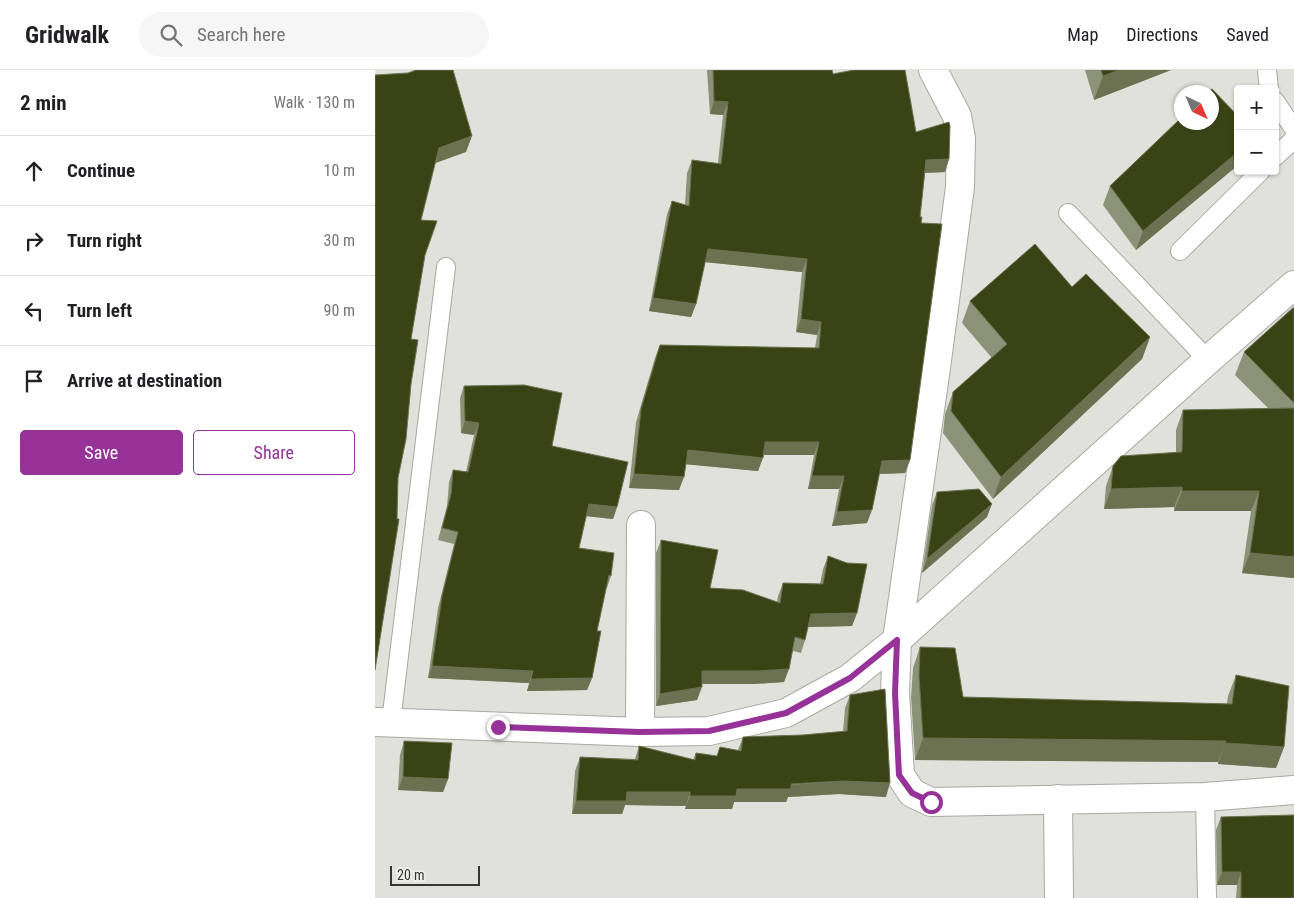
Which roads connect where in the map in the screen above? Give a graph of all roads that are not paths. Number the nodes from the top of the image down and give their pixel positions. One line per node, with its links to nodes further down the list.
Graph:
1 (933, 70): 15 (street)
2 (1267, 70): 3 (lane)
3 (1269, 85)
4 (1279, 107): 5 (lane)
5 (1294, 129)
6 (1294, 139): 7 (lane)
7 (1279, 153)
8 (1257, 175): 10 (lane)
9 (1068, 213): 13 (lane)
10 (1180, 251)
11 (446, 267): 16 (lane)
12 (1294, 285): 13 (street)
13 (1208, 360): 15 (street)
14 (641, 524): 17 (street)
15 (897, 640): 17 (street); 20 (street)
16 (383, 722): 17 (street)
17 (639, 732)
18 (1294, 790): 19 (street)
19 (1205, 797): 20 (street); 22 (lane)
20 (1057, 799): 21 (street)
21 (1059, 898)
22 (1207, 898)

